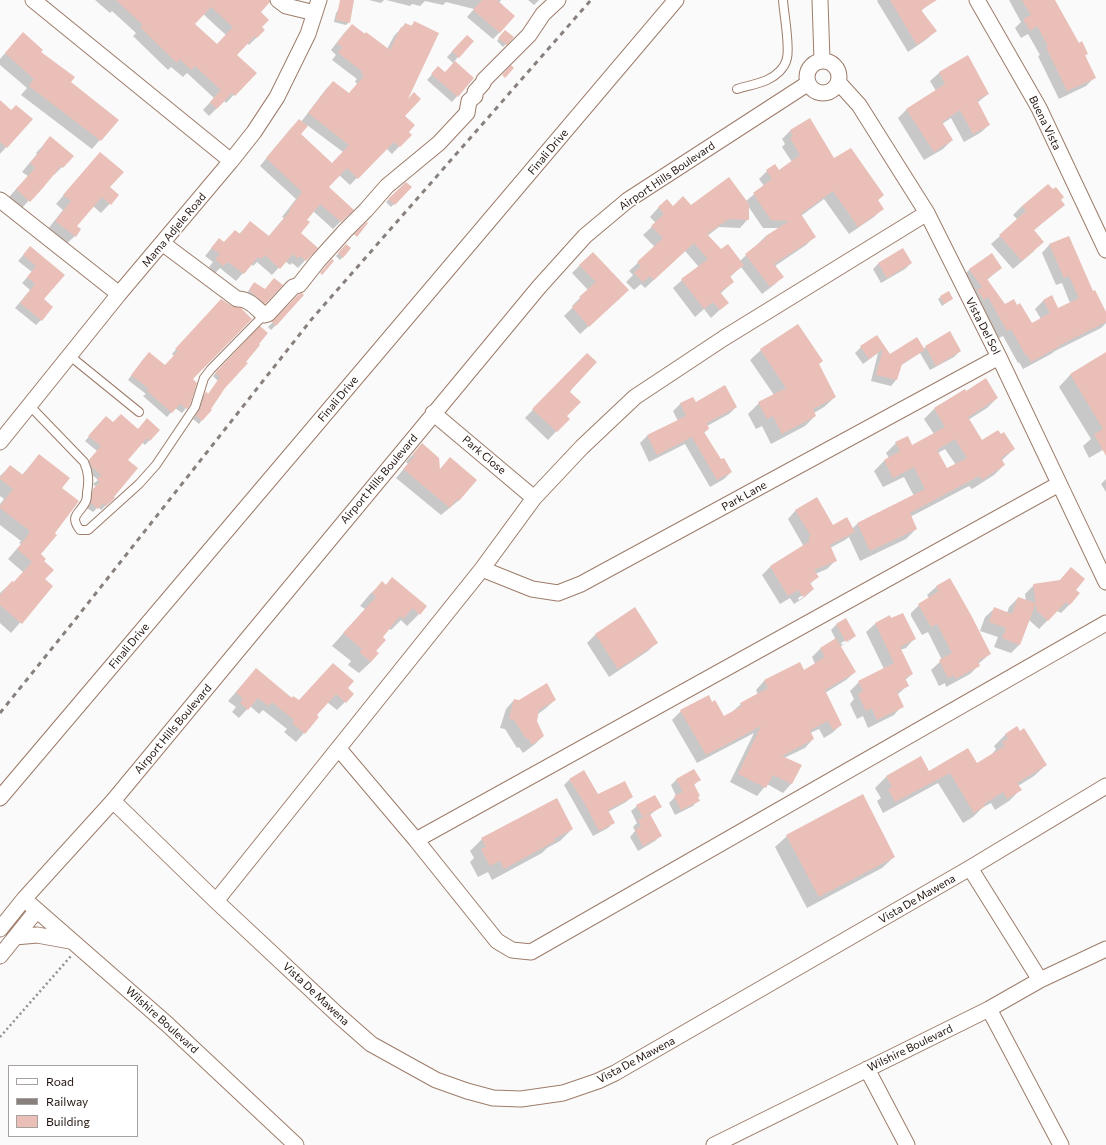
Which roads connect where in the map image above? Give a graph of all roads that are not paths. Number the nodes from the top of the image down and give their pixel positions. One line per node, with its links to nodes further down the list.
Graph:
1 (33, 0): 13 (street)
2 (278, 0): 8 (street)
3 (558, 0): 19 (street)
4 (676, 0): 33 (street, Finali Drive)
5 (783, 0): 12 (lane)
6 (820, 0): 9 (street)
7 (978, 0): 17 (street, Buena Vista)
8 (317, 6): 13 (street, Mama Adjele Road)
9 (822, 60): 10 (street); 11 (street)
10 (838, 83): 11 (street); 15 (street, Vista Del Sol)
11 (808, 84): 24 (street, Airport Hills Boulevard)
12 (737, 89)
13 (231, 161): 16 (street, Mama Adjele Road)
14 (0, 200): 18 (street)
15 (927, 213): 21 (street, Vista Del Sol); 27 (street)
16 (162, 243): 18 (street, Mama Adjele Road); 19 (street)
17 (1106, 250)
18 (119, 294): 20 (street, Mama Adjele Road)
19 (264, 315): 22 (lane)
20 (70, 356): 22 (street, Mama Adjele Road); 23 (lane)
21 (999, 357): 26 (street, Vista Del Sol); 28 (street, Park Lane)
22 (29, 406): 25 (street, Mama Adjele Road)
23 (139, 412)
24 (433, 413): 27 (street, Park Close); 34 (street, Airport Hills Boulevard)
25 (0, 442)
26 (1059, 484): 29 (street, Vista Del Sol); 35 (street)
27 (534, 498): 28 (street)
28 (482, 569): 31 (street)
29 (1106, 582)
30 (1106, 623): 35 (street)
31 (339, 749): 35 (street); 38 (street)
32 (1106, 786): 36 (street, Vista De Mawena)
33 (0, 798)
34 (113, 801): 37 (street, Airport Hills Boulevard); 38 (street, Vista De Mawena)
35 (416, 840)
36 (970, 868): 38 (street, Vista De Mawena); 45 (street)
37 (24, 899): 39 (street, Wilshire Boulevard); 40 (street, Airport Hills Boulevard)
38 (216, 901)
39 (37, 910): 41 (street); 42 (street, Wilshire Boulevard)
40 (0, 929)
41 (15, 937): 42 (street); 44 (street)
42 (75, 944): 49 (street, Wilshire Boulevard)
43 (1106, 949): 45 (street, Wilshire Boulevard)
44 (0, 956)
45 (1040, 980): 46 (street, Wilshire Boulevard)
46 (989, 1009): 47 (street, Wilshire Boulevard); 52 (street)
47 (867, 1069): 48 (street, Wilshire Boulevard); 51 (street)
48 (737, 1139): 50 (street, Wilshire Boulevard)
49 (296, 1145)
50 (714, 1145)
51 (907, 1145)
52 (1061, 1145)

